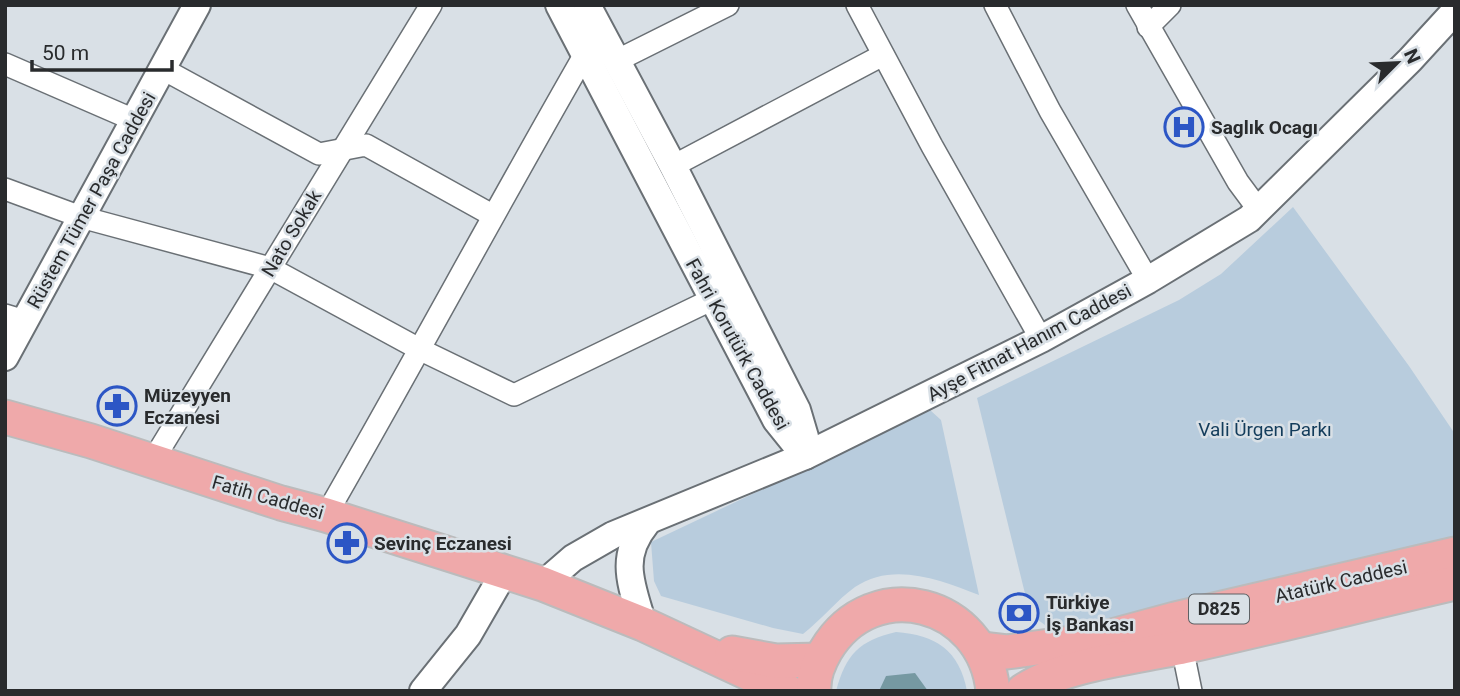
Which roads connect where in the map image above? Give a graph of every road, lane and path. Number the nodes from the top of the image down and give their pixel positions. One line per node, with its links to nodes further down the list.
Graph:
1 (197, 5): 16 (street, Rüstem Tümer Paşa Caddesi)
2 (431, 5): 18 (street, Nato Sokak)
3 (559, 5): 12 (street, Fahri Korutürk Caddesi)
4 (587, 5): 14 (street, Fahri Korutürk Caddesi)
5 (728, 5): 14 (street)
6 (858, 5): 13 (street)
7 (995, 5): 25 (street)
8 (1137, 5): 11 (street)
9 (1170, 5): 11 (street)
10 (1455, 11): 21 (street, Ayşe Fitnat Hanım Caddesi)
11 (1148, 27): 21 (street)
12 (585, 54): 22 (street); 26 (street, Fahri Korutürk Caddesi)
13 (883, 55): 19 (street); 28 (street)
14 (616, 61): 19 (street, Fahri Korutürk Caddesi)
15 (5, 64): 17 (street)
16 (163, 69): 17 (street, Rüstem Tümer Paşa Caddesi); 18 (street)
17 (134, 120): 23 (street, Rüstem Tümer Paşa Caddesi)
18 (341, 150): 22 (street); 24 (street, Nato Sokak)
19 (673, 166): 32 (street, Fahri Korutürk Caddesi)
20 (5, 189): 23 (street)
21 (1258, 209): 25 (street, Ayşe Fitnat Hanım Caddesi)
22 (492, 215): 29 (street)
23 (81, 217): 24 (street); 27 (street, Rüstem Tümer Paşa Caddesi)
24 (270, 268): 29 (street); 33 (street, Nato Sokak)
25 (1148, 280): 28 (street, Ayşe Fitnat Hanım Caddesi)
26 (713, 299): 29 (street); 32 (street, Fahri Korutürk Caddesi)
27 (15, 318): 30 (street, Rüstem Tümer Paşa Caddesi)
28 (1041, 339): 32 (street, Ayşe Fitnat Hanım Caddesi)
29 (421, 350): 34 (street)
30 (5, 357)
31 (5, 416): 33 (main road, Fatih Caddesi)
32 (806, 456): 35 (street, Ayşe Fitnat Hanım Caddesi)
33 (152, 462): 34 (main road, Fatih Caddesi)
34 (326, 514): 37 (main road, Fatih Caddesi)
35 (646, 524): 39 (street, Ayşe Fitnat Hanım Caddesi); 40 (street)
36 (1455, 554): 43 (main road, Atatürk Caddesi / D825)
37 (505, 571): 39 (main road, Fatih Caddesi); 45 (street)
38 (1455, 583): 42 (main road, Atatürk Caddesi / D825)
39 (543, 584): 40 (main road, Fatih Caddesi)
40 (642, 624): 41 (main road, Fatih Caddesi)
41 (685, 643): 44 (main road, Fatih Caddesi); 46 (main road, Fatih Caddesi)
42 (1182, 647): 48 (main road, Atatürk Caddesi / D825); 49 (street)
43 (981, 649): 44 (main road); 47 (main road)
44 (817, 675)
45 (423, 691)
46 (787, 691)
47 (993, 691)
48 (1023, 691)
49 (1191, 691)

